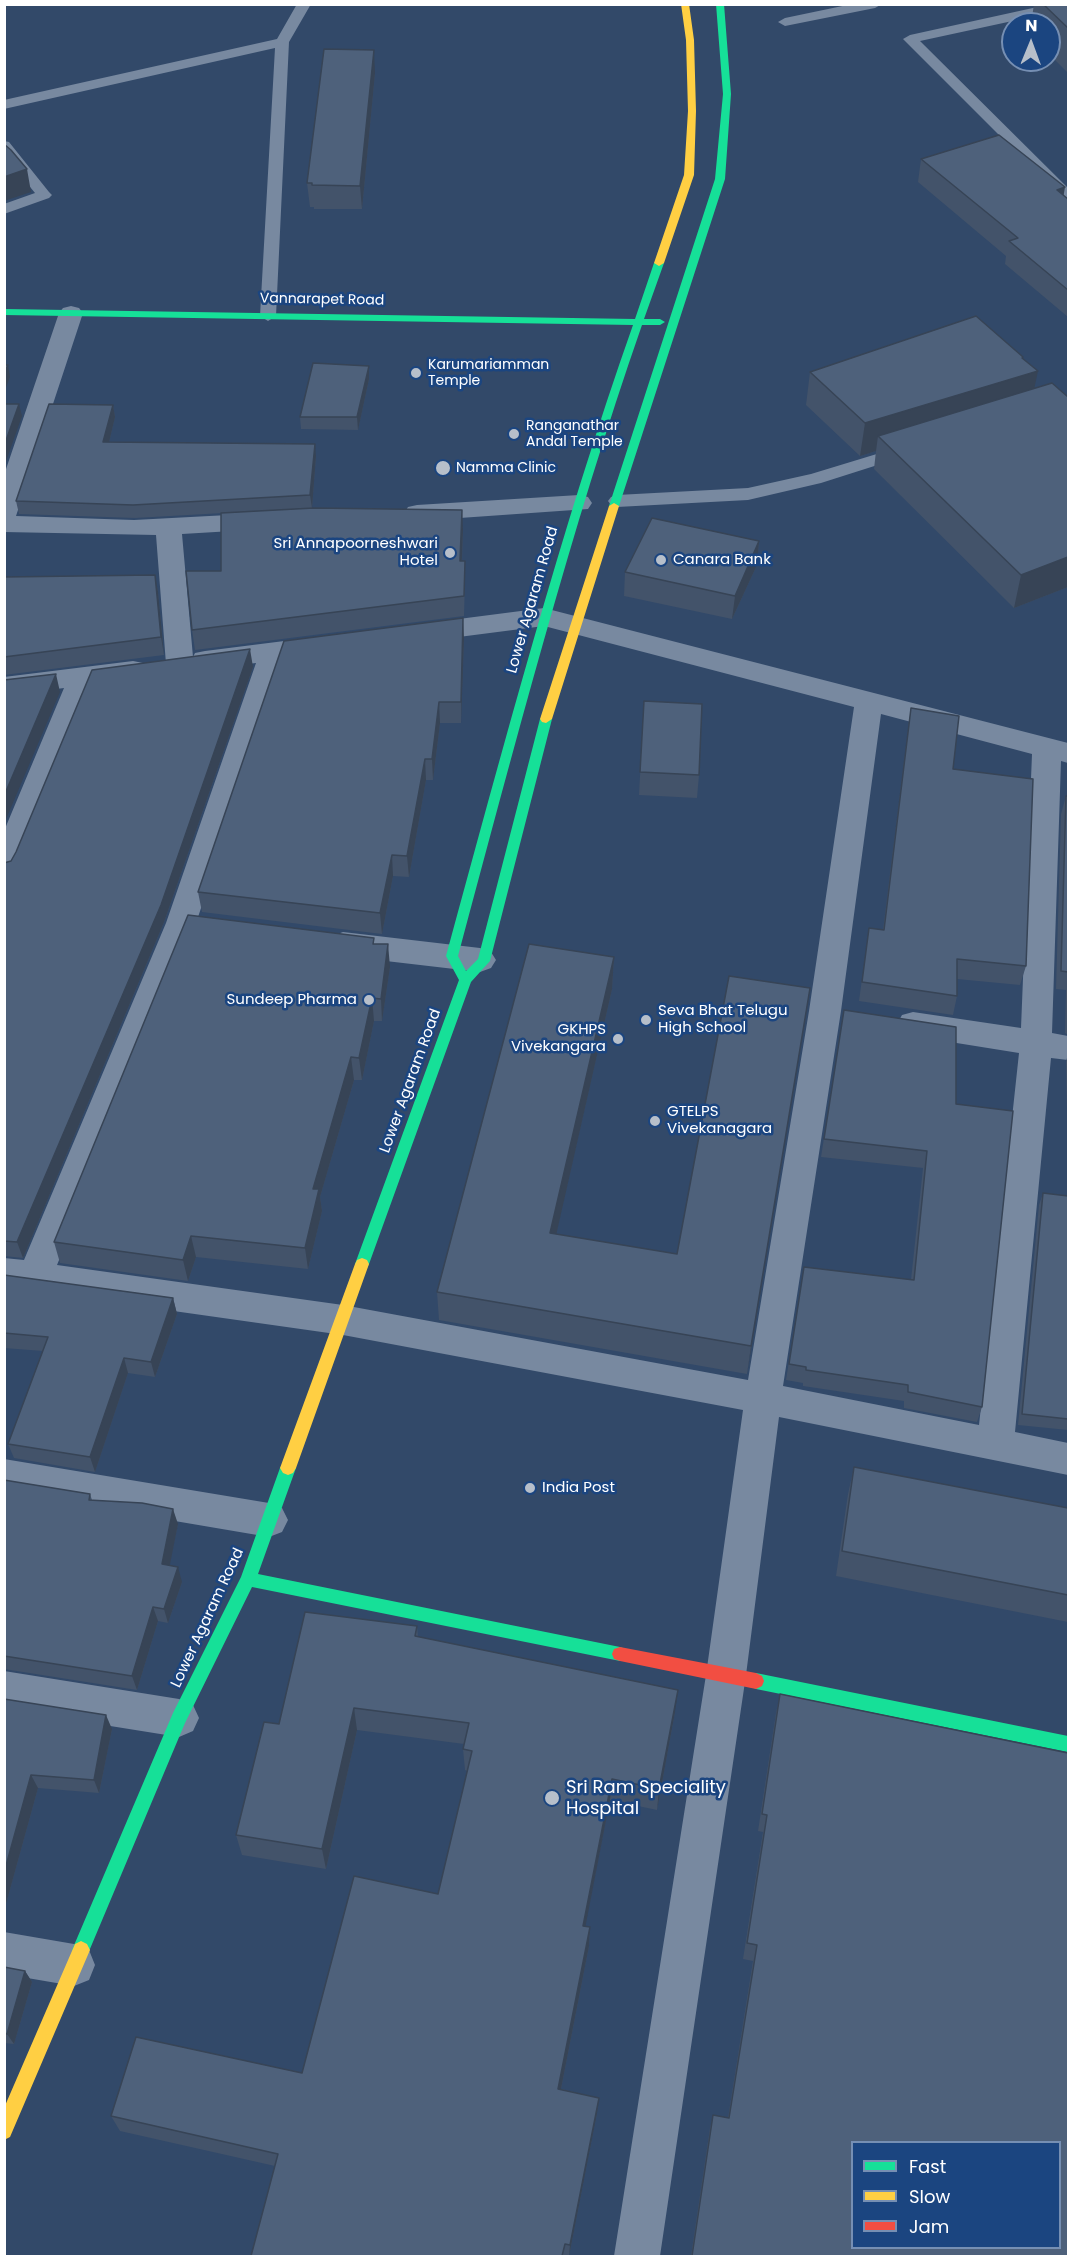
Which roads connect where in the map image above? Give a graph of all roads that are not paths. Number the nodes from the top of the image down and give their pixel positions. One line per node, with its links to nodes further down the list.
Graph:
1 (304, 4): 7 (lane)
2 (685, 4): 15 (main road, Lower Agaram Road)
3 (720, 4): 16 (main road)
4 (875, 4): 6 (lane)
5 (1068, 5): 10 (lane)
6 (785, 22)
7 (282, 42): 8 (lane); 14 (lane)
8 (4, 105)
9 (4, 145): 11 (lane)
10 (1068, 196)
11 (4, 209)
12 (4, 312): 13 (main road, Vannarapet Road)
13 (71, 313): 14 (main road, Vannarapet Road); 21 (street)
14 (268, 316): 15 (main road, Vannarapet Road)
15 (640, 321): 16 (main road, Vannarapet Road); 19 (main road, Lower Agaram Road)
16 (673, 323): 18 (main road)
17 (916, 447): 18 (lane)
18 (617, 501): 26 (main road)
19 (579, 503): 20 (street); 25 (main road, Lower Agaram Road)
20 (392, 514)
21 (4, 515)
22 (286, 520): 24 (street)
23 (4, 524): 24 (street)
24 (168, 527): 30 (street)
25 (544, 617): 26 (street); 27 (street); 37 (main road, Lower Agaram Road)
26 (576, 625): 33 (street); 37 (main road)
27 (391, 636)
28 (344, 642): 29 (street)
29 (274, 651): 30 (street); 41 (street)
30 (180, 664): 31 (street)
31 (83, 676): 32 (street); 35 (street)
32 (4, 687)
33 (869, 701): 34 (street); 43 (street)
34 (1058, 750): 39 (street)
35 (4, 868)
36 (318, 941): 37 (street)
37 (467, 966): 42 (main road, Lower Agaram Road)
38 (883, 1020): 39 (street)
39 (1036, 1043): 40 (street); 44 (street)
40 (1068, 1048)
41 (19, 1275): 42 (street)
42 (343, 1320): 43 (street); 47 (main road, Lower Agaram Road)
43 (763, 1398): 44 (street); 49 (street)
44 (994, 1445): 45 (street)
45 (1068, 1459)
46 (4, 1475): 47 (street)
47 (270, 1520): 48 (main road, Lower Agaram Road)
48 (248, 1579): 49 (main road); 51 (main road, Lower Agaram Road)
49 (726, 1676): 52 (main road); 56 (street)
50 (4, 1690): 51 (street)
51 (179, 1718): 54 (main road, Lower Agaram Road)
52 (1068, 1744)
53 (4, 1953): 54 (street)
54 (74, 1965): 55 (main road, Lower Agaram Road)
55 (4, 2131)
56 (637, 2256)

